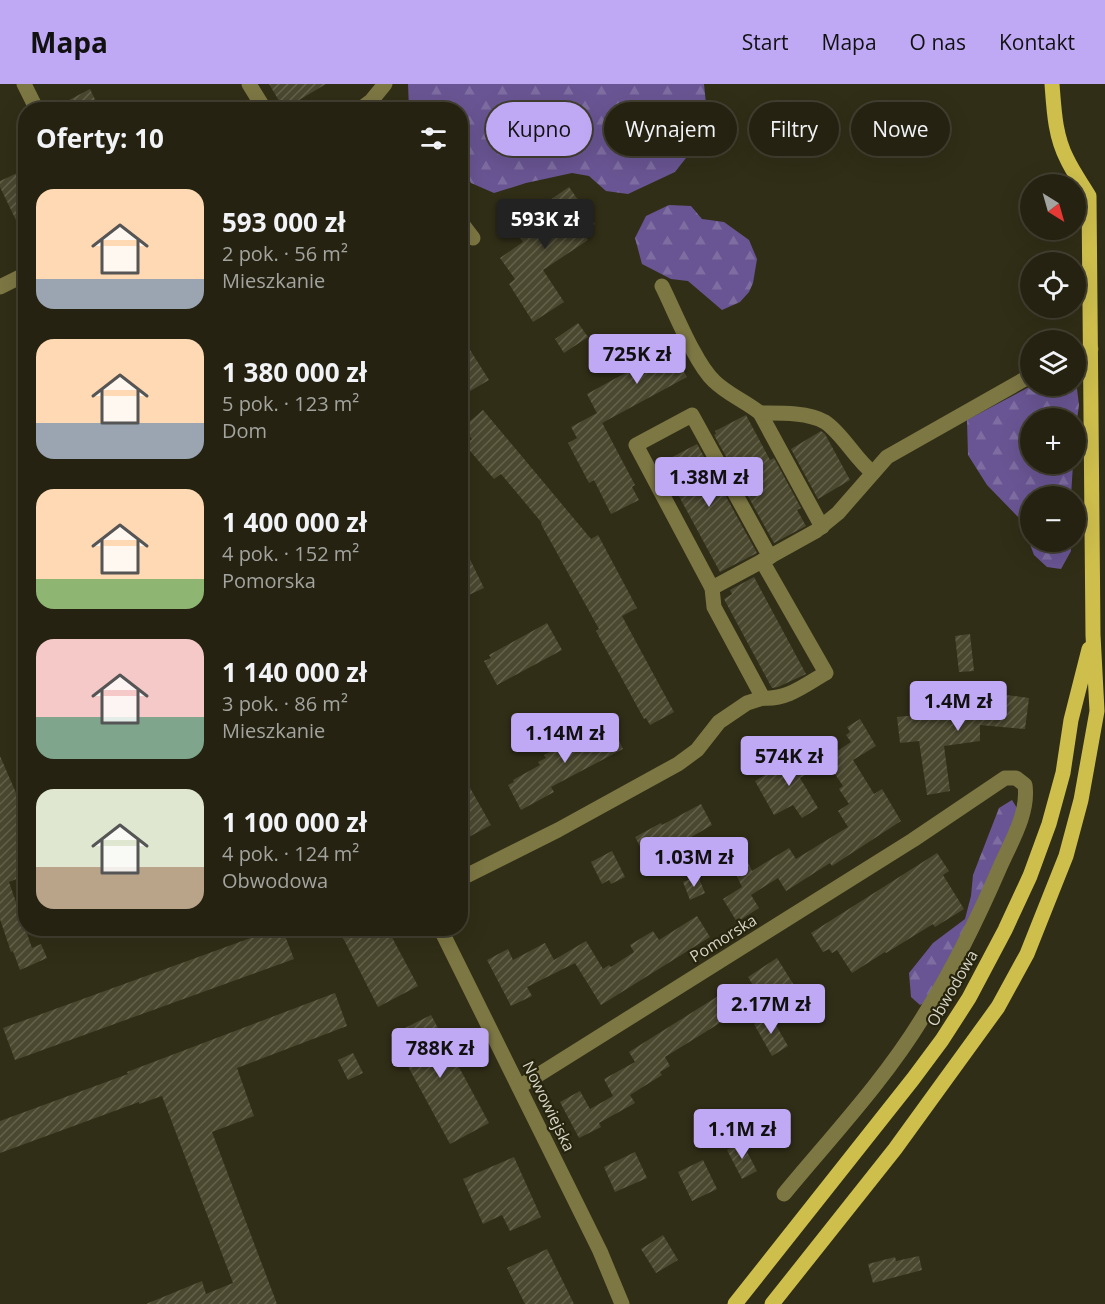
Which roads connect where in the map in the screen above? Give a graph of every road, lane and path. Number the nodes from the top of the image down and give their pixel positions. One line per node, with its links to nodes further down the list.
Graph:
1 (24, 84): 5 (street)
2 (249, 84): 6 (street)
3 (385, 84): 7 (street)
4 (1052, 84): 13 (main road, Obwodowa)
5 (33, 102)
6 (260, 102)
7 (370, 102)
8 (468, 231): 9 (street)
9 (473, 238)
10 (18, 278): 12 (street)
11 (662, 286): 16 (street)
12 (0, 287)
13 (1091, 349): 14 (street); 21 (main road, Obwodowa)
14 (1086, 351)
15 (1020, 382): 17 (street)
16 (760, 413): 17 (street); 18 (street)
17 (873, 473): 18 (street)
18 (822, 527): 19 (street)
19 (766, 559): 20 (street); 20 (street); 22 (street)
20 (712, 588): 22 (street)
21 (1093, 635): 30 (main road, Obwodowa); 31 (main road, Obwodowa)
22 (763, 698): 23 (street)
23 (468, 875)
24 (444, 936): 25 (street, Nowowiejska)
25 (519, 1087): 26 (street, Pomorska); 27 (street, Nowowiejska)
26 (784, 1194)
27 (606, 1269): 28 (street, Nowowiejska); 29 (street, Nowowiejska)
28 (613, 1304)
29 (622, 1304)
30 (735, 1304)
31 (772, 1304)

